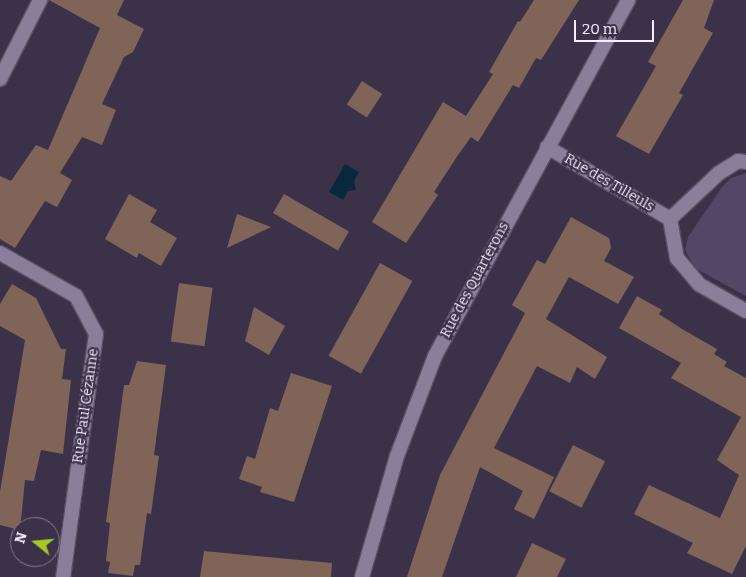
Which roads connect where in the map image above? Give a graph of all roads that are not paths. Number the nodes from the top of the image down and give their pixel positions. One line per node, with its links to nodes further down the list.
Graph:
1 (40, 0): 3 (street)
2 (628, 0): 4 (street, Rue des Quarterons)
3 (0, 79)
4 (547, 147): 6 (street, Rue des Tilleuls); 10 (street, Rue des Quarterons)
5 (746, 162): 6 (street, Rue des Tilleuls)
6 (670, 219): 8 (street, Rue des Tilleuls)
7 (0, 253): 9 (street, Rue Paul Cézanne)
8 (746, 310)
9 (62, 577)
10 (362, 577)

